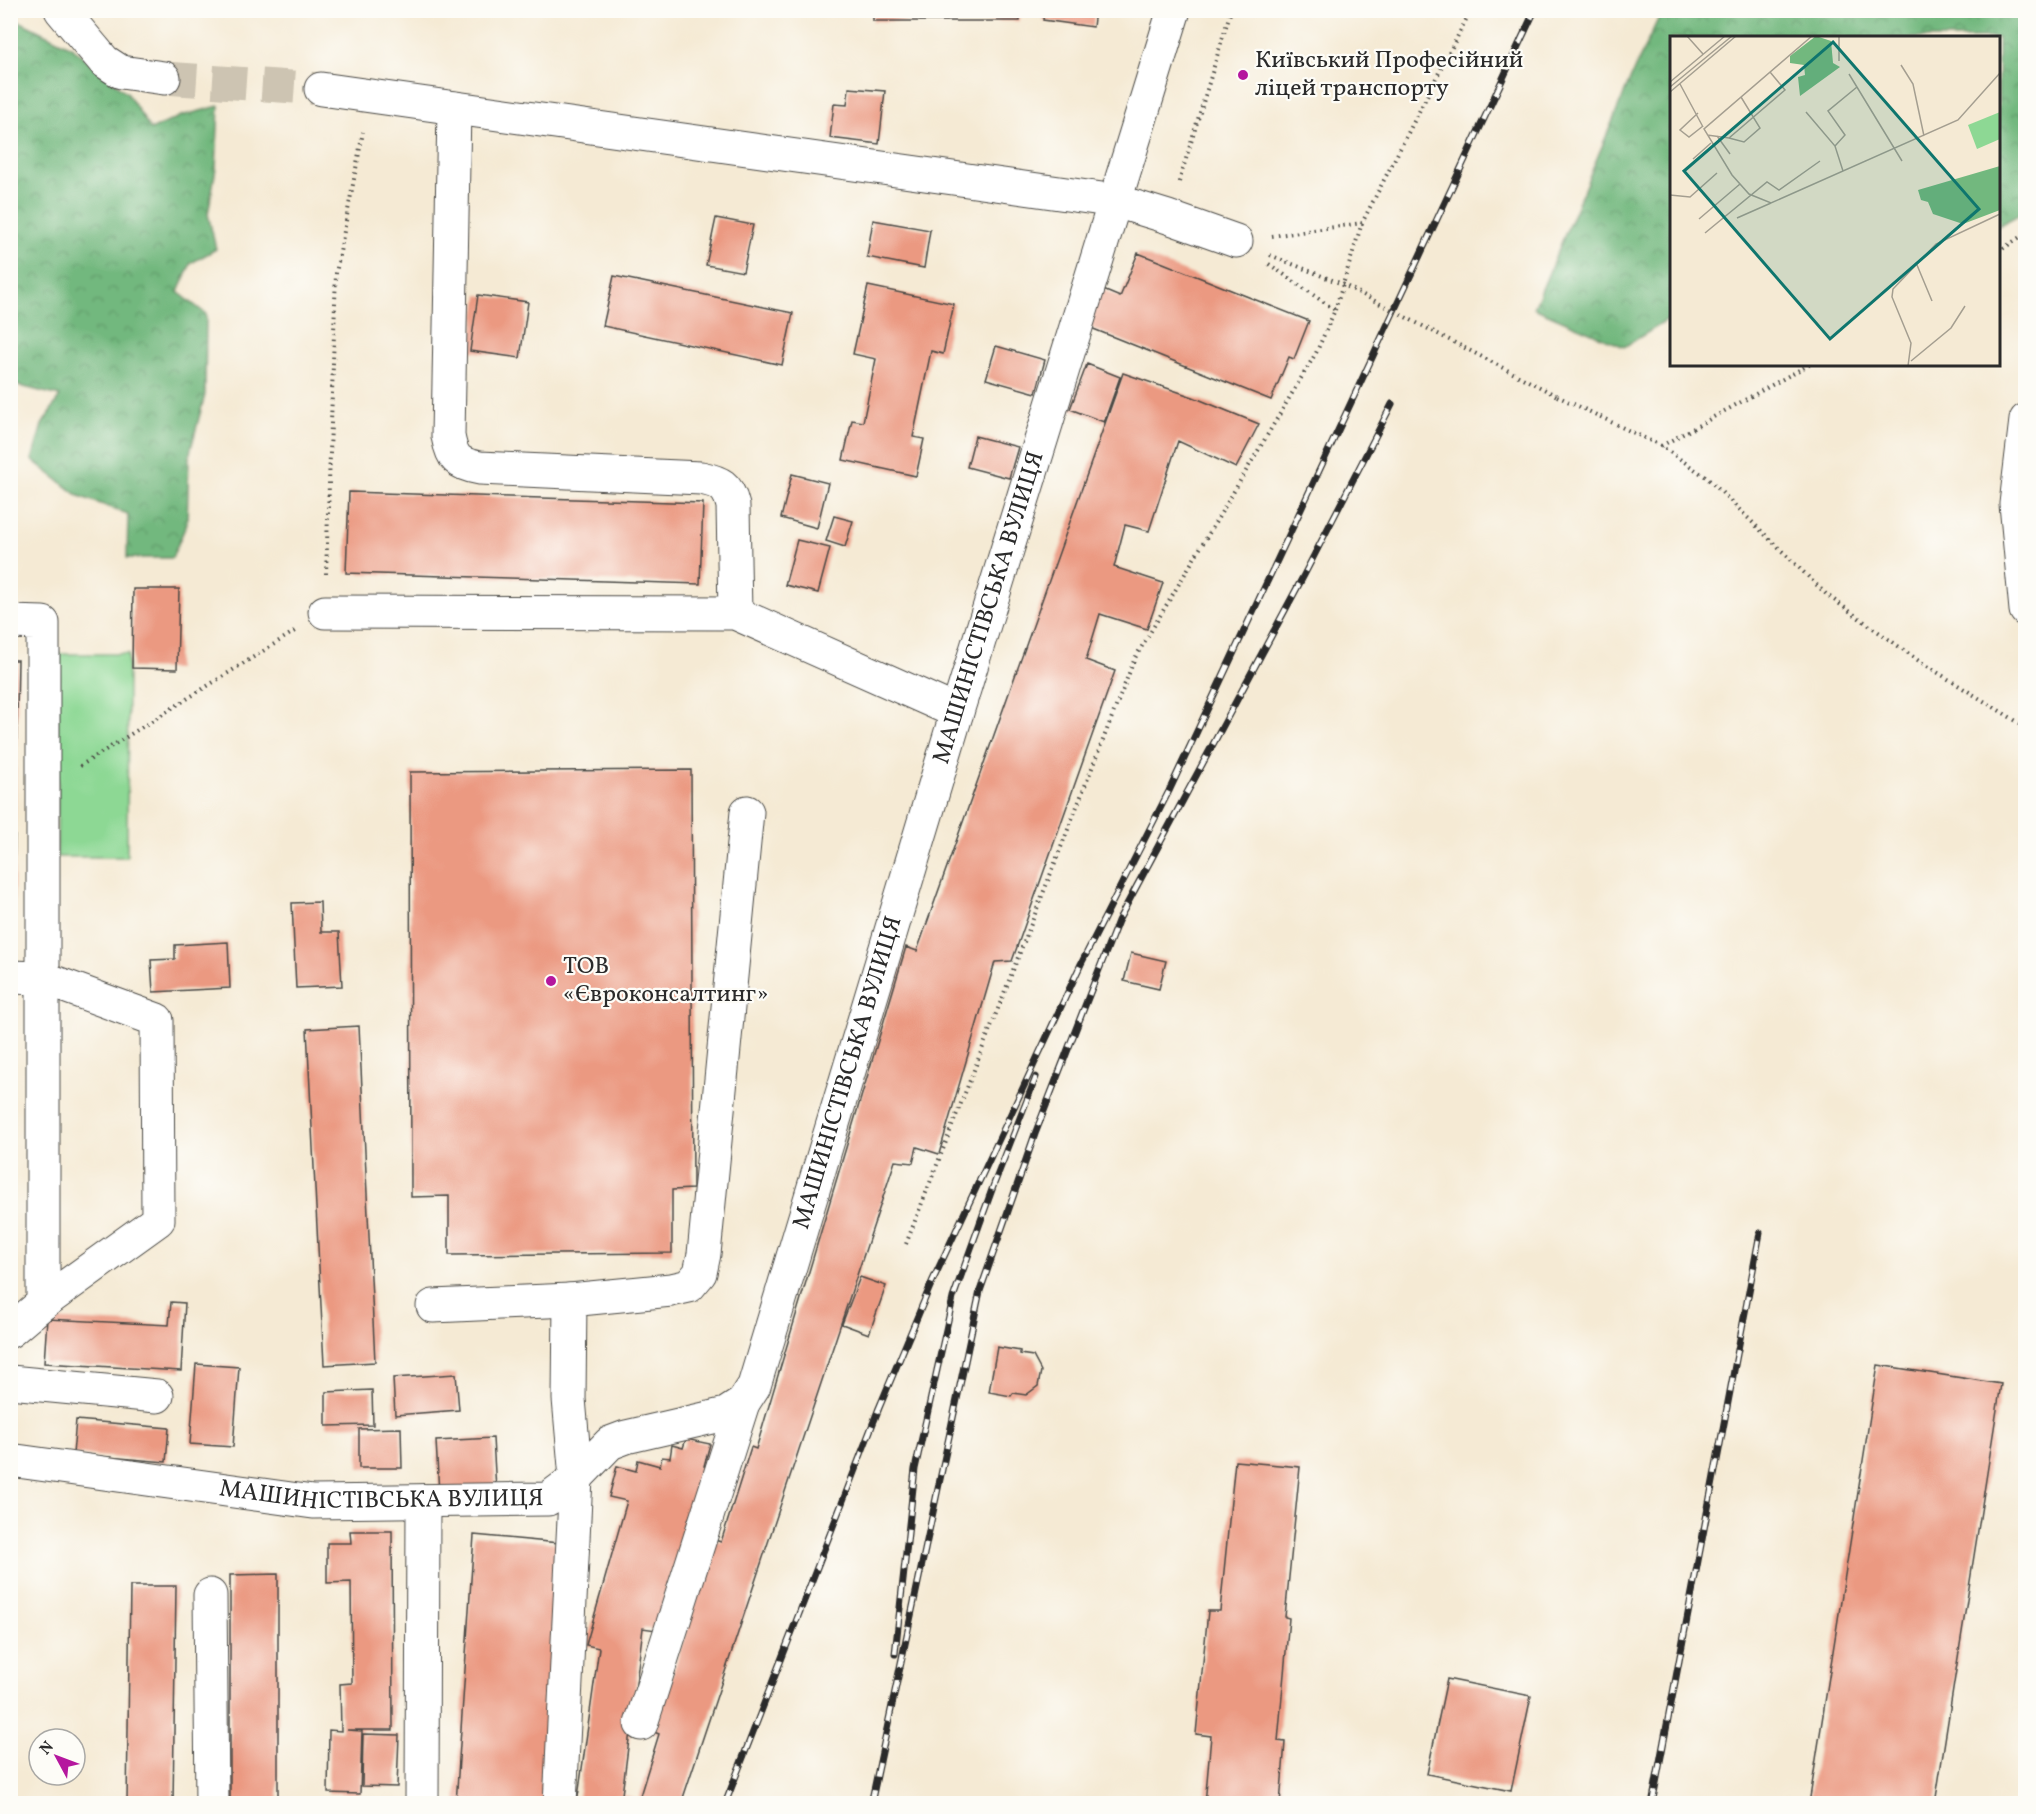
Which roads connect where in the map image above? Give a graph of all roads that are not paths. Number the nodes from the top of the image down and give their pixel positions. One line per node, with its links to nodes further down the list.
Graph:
1 (60, 10): 3 (street)
2 (1174, 10): 6 (street, МАШИНІСТІВСЬКА ВУЛИЦЯ)
3 (164, 78)
4 (321, 88): 5 (street)
5 (454, 108): 6 (street); 11 (street)
6 (1116, 201): 7 (street); 13 (street, МАШИНІСТІВСЬКА ВУЛИЦЯ)
7 (1236, 241)
8 (2025, 420): 9 (street)
9 (2025, 610)
10 (325, 612): 11 (street)
11 (735, 613): 13 (street)
12 (10, 622): 16 (street)
13 (957, 712): 23 (street, МАШИНІСТІВСЬКА ВУЛИЦЯ)
14 (747, 812): 17 (street)
15 (10, 977): 16 (street)
16 (43, 978): 18 (street); 18 (street)
17 (570, 1300): 19 (street); 25 (street)
18 (43, 1303): 20 (street)
19 (433, 1306)
20 (10, 1331)
21 (10, 1382): 22 (street)
22 (157, 1395)
23 (743, 1403): 25 (street, МАШИНІСТІВСЬКА ВУЛИЦЯ); 28 (street)
24 (10, 1460): 26 (street, МАШИНІСТІВСЬКА ВУЛИЦЯ)
25 (576, 1478): 26 (street, МАШИНІСТІВСЬКА ВУЛИЦЯ); 31 (street)
26 (423, 1501): 30 (street)
27 (210, 1595): 29 (street)
28 (641, 1724)
29 (212, 1803)
30 (422, 1803)
31 (560, 1803)

